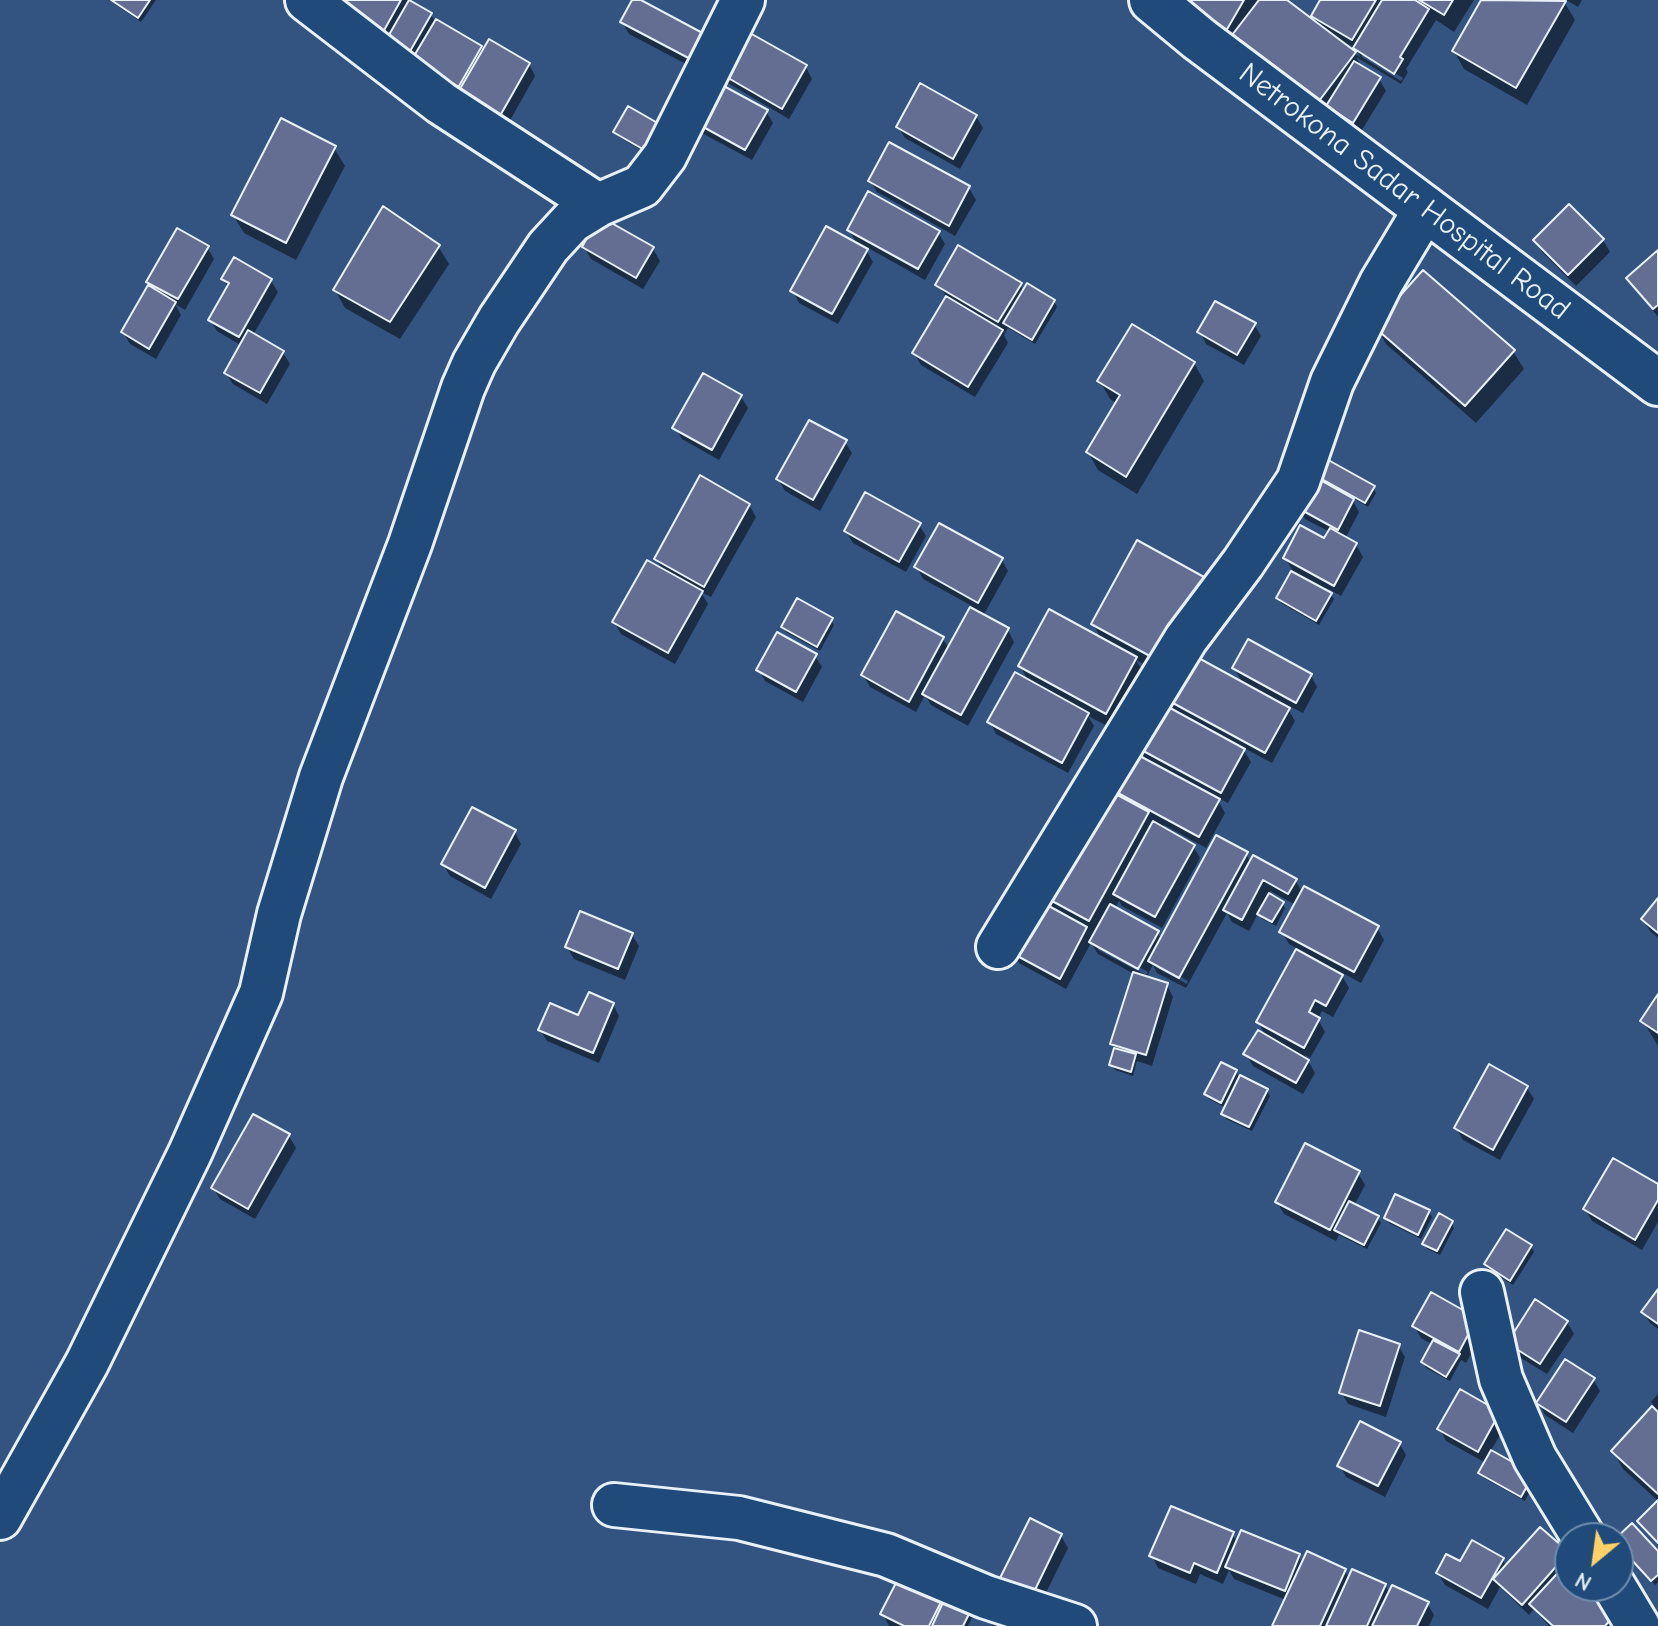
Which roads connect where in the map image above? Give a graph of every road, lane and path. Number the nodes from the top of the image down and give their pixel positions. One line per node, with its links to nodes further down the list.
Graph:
1 (307, 0): 4 (street)
2 (743, 0): 4 (street)
3 (1152, 0): 5 (street, Netrokona Sadar Hospital Road)
4 (598, 205): 10 (street)
5 (1426, 208): 6 (street, Netrokona Sadar Hospital Road); 7 (street)
6 (1658, 383)
7 (998, 947)
8 (1482, 1292): 11 (street)
9 (614, 1505): 13 (street)
10 (0, 1518)
11 (1574, 1522)
12 (1624, 1602): 14 (street)
13 (1075, 1626)
14 (1638, 1626)

